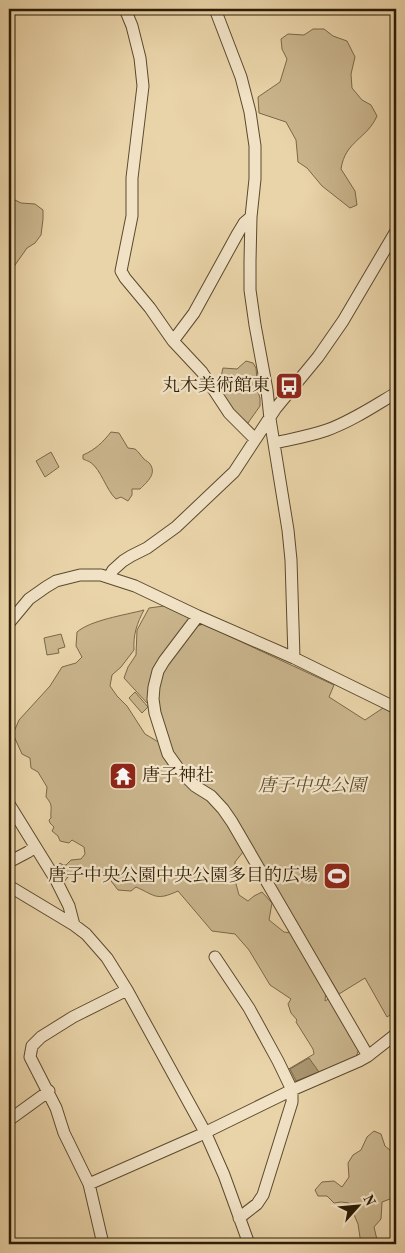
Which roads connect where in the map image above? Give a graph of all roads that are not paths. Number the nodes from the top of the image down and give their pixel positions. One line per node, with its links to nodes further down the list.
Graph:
1 (125, 9): 5 (street)
2 (216, 9): 3 (street)
3 (252, 217): 5 (street); 7 (street)
4 (396, 231): 7 (street)
5 (173, 341): 8 (street)
6 (396, 393): 9 (street)
7 (270, 419): 8 (street); 9 (street)
8 (255, 439): 10 (street)
9 (274, 443): 13 (street)
10 (109, 577): 11 (street); 12 (street)
11 (198, 616): 13 (street); 23 (street)
12 (9, 623)
13 (294, 658): 14 (street)
14 (396, 708)
15 (9, 804): 16 (street)
16 (35, 847): 17 (street); 19 (street)
17 (9, 862)
18 (9, 886): 19 (street)
19 (74, 925): 21 (street)
20 (215, 957): 24 (street)
21 (126, 990): 25 (street); 27 (street)
22 (396, 1034): 23 (street)
23 (368, 1056): 24 (street)
24 (292, 1090): 27 (street); 29 (street)
25 (48, 1091): 26 (street); 28 (street)
26 (9, 1120)
27 (206, 1132): 28 (street); 29 (street)
28 (89, 1184): 30 (street)
29 (239, 1218): 31 (street)
30 (103, 1244)
31 (249, 1244)

